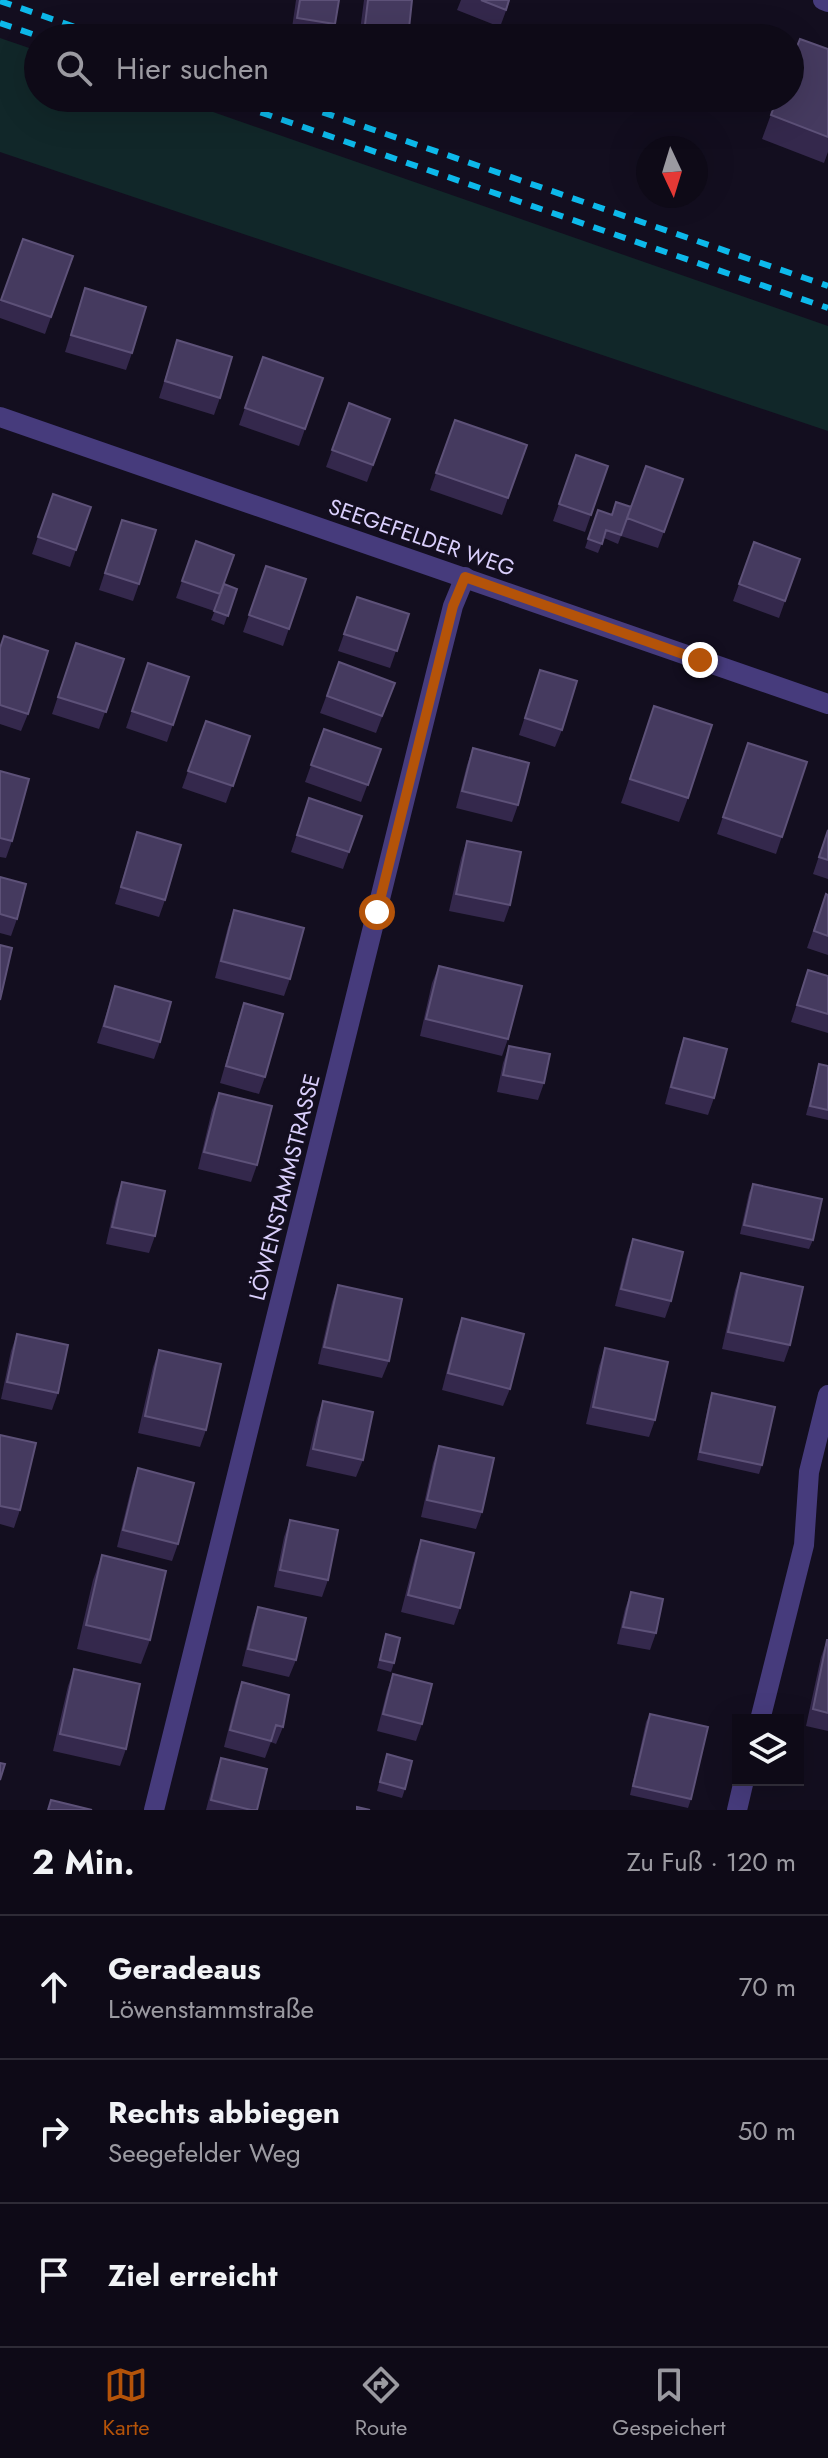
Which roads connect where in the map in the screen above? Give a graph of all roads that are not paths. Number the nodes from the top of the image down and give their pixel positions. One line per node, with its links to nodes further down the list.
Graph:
1 (0, 417): 2 (street, SEEGEFELDER WEG)
2 (465, 577): 3 (street, SEEGEFELDER WEG); 7 (street, LÖWENSTAMMSTRASSE)
3 (828, 704)
4 (828, 1395): 5 (street)
5 (762, 1714)
6 (743, 1786): 8 (street)
7 (154, 1810)
8 (737, 1810)

